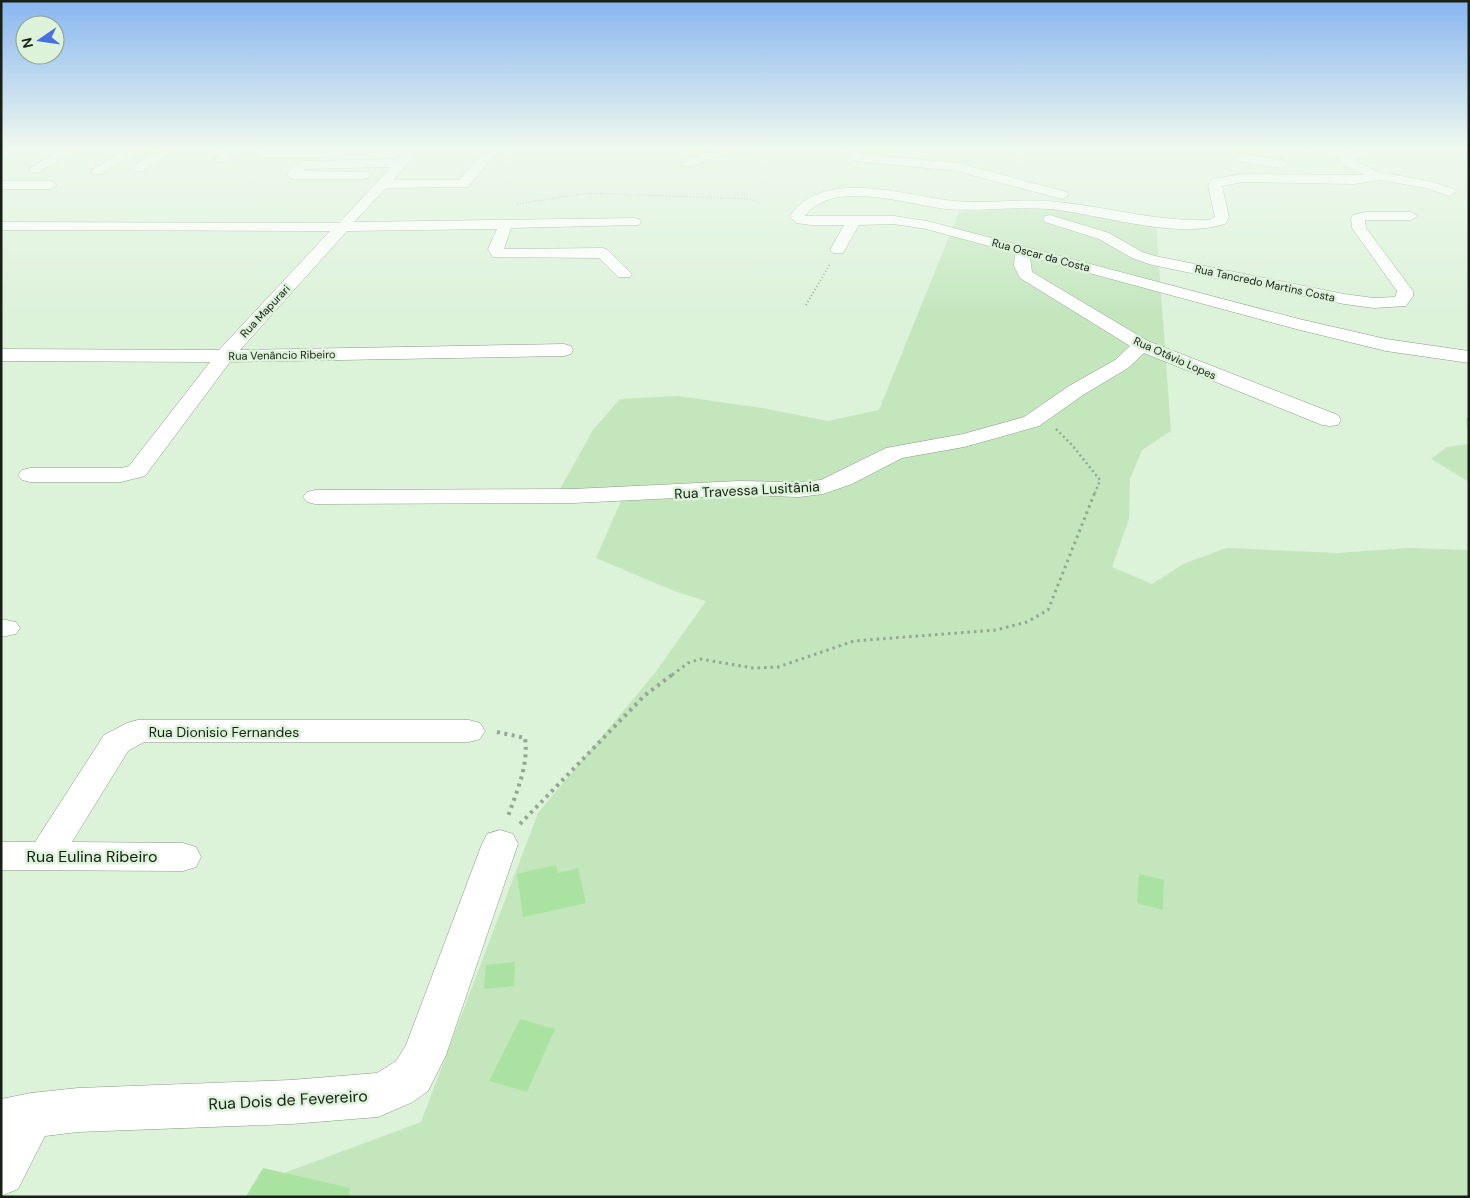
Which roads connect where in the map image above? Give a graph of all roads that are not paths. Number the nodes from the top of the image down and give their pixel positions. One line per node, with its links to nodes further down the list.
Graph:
1 (364, 203): 13 (street, Rua Mapurari)
2 (810, 203): 9 (street, Rua Oscar da Costa)
3 (935, 203): 6 (street, Rua Oscar da Costa)
4 (1092, 203): 8 (street)
5 (1219, 203): 8 (street, Rua Oscar da Costa)
6 (985, 206): 7 (street, Rua Tancredo Martins Costa); 8 (street, Rua Oscar da Costa)
7 (1411, 216)
8 (1151, 219)
9 (854, 220): 14 (street); 15 (street, Rua Oscar da Costa)
10 (634, 222): 11 (street)
11 (506, 224): 13 (street); 16 (street)
12 (1, 226): 13 (street)
13 (342, 227): 20 (street, Rua Mapurari)
14 (838, 250)
15 (1023, 250): 17 (street, Rua Otávio Lopes); 21 (street, Rua Oscar da Costa)
16 (624, 274)
17 (1141, 345): 22 (street, Rua Otávio Lopes); 24 (street, Rua Travessa Lusitânia)
18 (564, 350): 20 (street, Rua Venâncio Ribeiro)
19 (1, 355): 20 (street, Rua Venâncio Ribeiro)
20 (224, 356): 23 (street, Rua Mapurari)
21 (1469, 357)
22 (1330, 420)
23 (30, 475)
24 (315, 497)
25 (469, 731): 28 (street, Rua Dionisio Fernandes)
26 (500, 844): 30 (street, Rua Dois de Fevereiro)
27 (1, 856): 28 (street, Rua Eulina Ribeiro)
28 (45, 856): 29 (street, Rua Eulina Ribeiro)
29 (183, 857)
30 (16, 1118): 31 (street)
31 (1, 1172)

